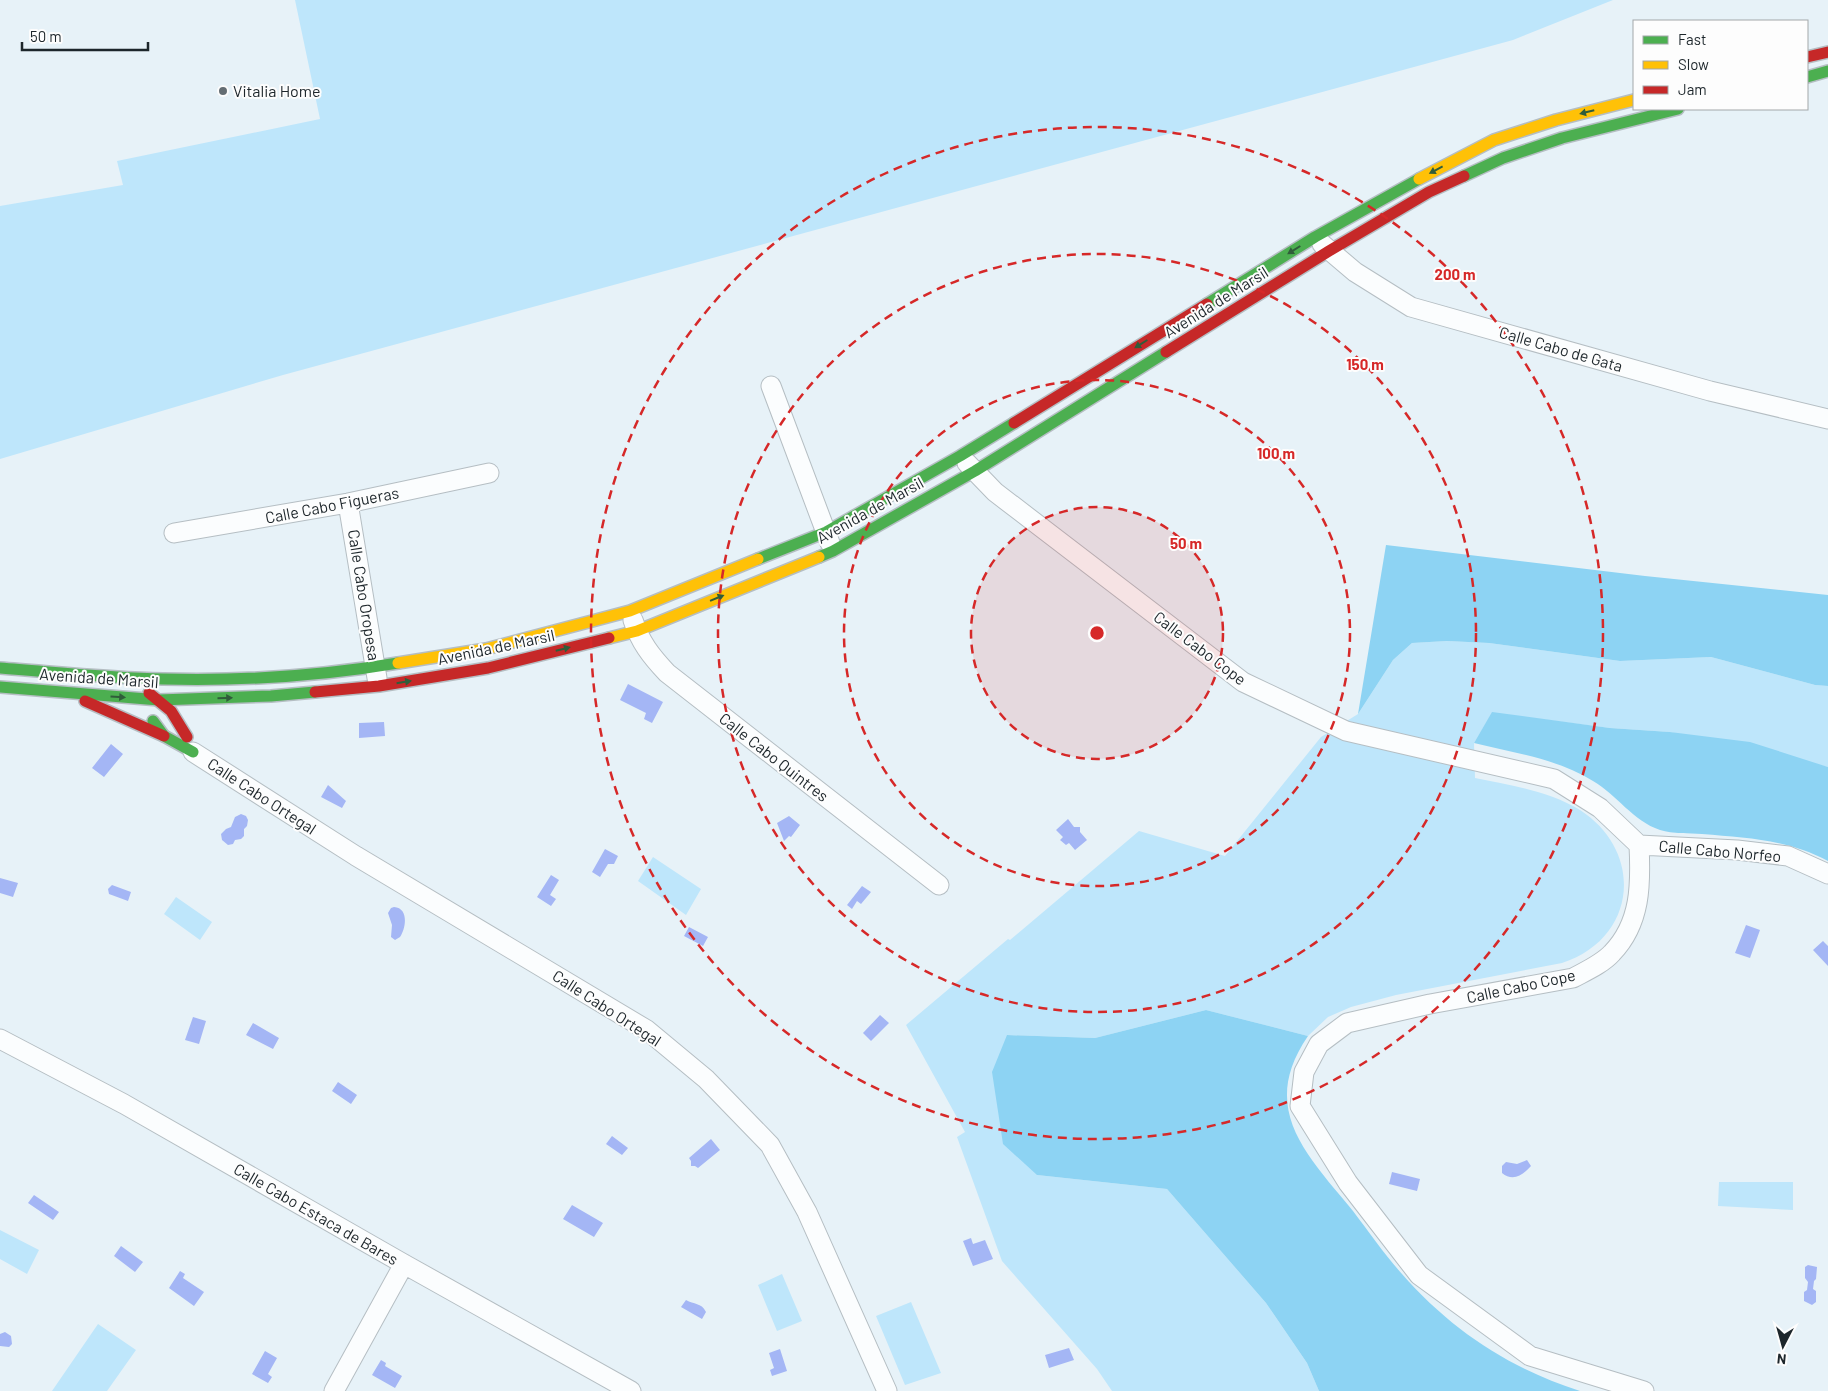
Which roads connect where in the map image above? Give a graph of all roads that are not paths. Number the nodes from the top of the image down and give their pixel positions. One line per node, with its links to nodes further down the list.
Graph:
1 (1828, 52): 2 (street)
2 (1808, 57)
3 (1828, 71): 4 (street)
4 (1808, 76)
5 (1633, 100): 7 (street, Avenida de Marsil, one-way to 7)
6 (1674, 110): 8 (street, Avenida de Marsil)
7 (1315, 237): 8 (street, Calle Cabo de Gata); 11 (street, Avenida de Marsil, one-way to 11)
8 (1330, 251): 10 (street, Calle Cabo de Gata); 12 (street, Avenida de Marsil)
9 (771, 386): 15 (street)
10 (1828, 419)
11 (960, 456): 12 (street, Calle Cabo Cope); 15 (street, Avenida de Marsil)
12 (975, 471): 17 (street, Avenida de Marsil); 33 (street, Calle Cabo Cope)
13 (489, 473): 14 (street, Calle Cabo Figueras)
14 (348, 503): 16 (street, Calle Cabo Figueras); 20 (street, Calle Cabo Oropesa)
15 (826, 532): 17 (street); 18 (street, Avenida de Marsil)
16 (174, 534)
17 (833, 551): 19 (street, Avenida de Marsil, one-way to 17)
18 (630, 611): 19 (street, Calle Cabo Quintres); 20 (street, Avenida de Marsil)
19 (636, 631): 24 (street, Avenida de Marsil, one-way to 19); 35 (street, Calle Cabo Quintres)
20 (376, 667): 23 (street, Avenida de Marsil); 24 (street, Calle Cabo Oropesa)
21 (0, 668): 22 (street, Avenida de Marsil)
22 (126, 677): 23 (street, Avenida de Marsil); 28 (street)
23 (180, 679): 28 (street)
24 (379, 686): 27 (street, Avenida de Marsil, one-way to 24)
25 (0, 687): 26 (street, Avenida de Marsil)
26 (66, 693): 28 (street, Avenida de Marsil, one-way to 28); 31 (street)
27 (207, 698): 28 (street, Avenida de Marsil); 29 (street)
28 (159, 700): 31 (street); 32 (street)
29 (198, 710)
30 (191, 724): 32 (street)
31 (164, 736): 32 (street)
32 (190, 745): 40 (street, Calle Cabo Ortegal)
33 (1639, 845): 34 (street, Calle Cabo Norfeo); 41 (street, Calle Cabo Cope)
34 (1828, 874)
35 (939, 885)
36 (0, 1039): 37 (street, Calle Cabo Estaca de Bares)
37 (404, 1264): 38 (street); 39 (street, Calle Cabo Estaca de Bares)
38 (334, 1391)
39 (631, 1391)
40 (887, 1391)
41 (1644, 1391)

